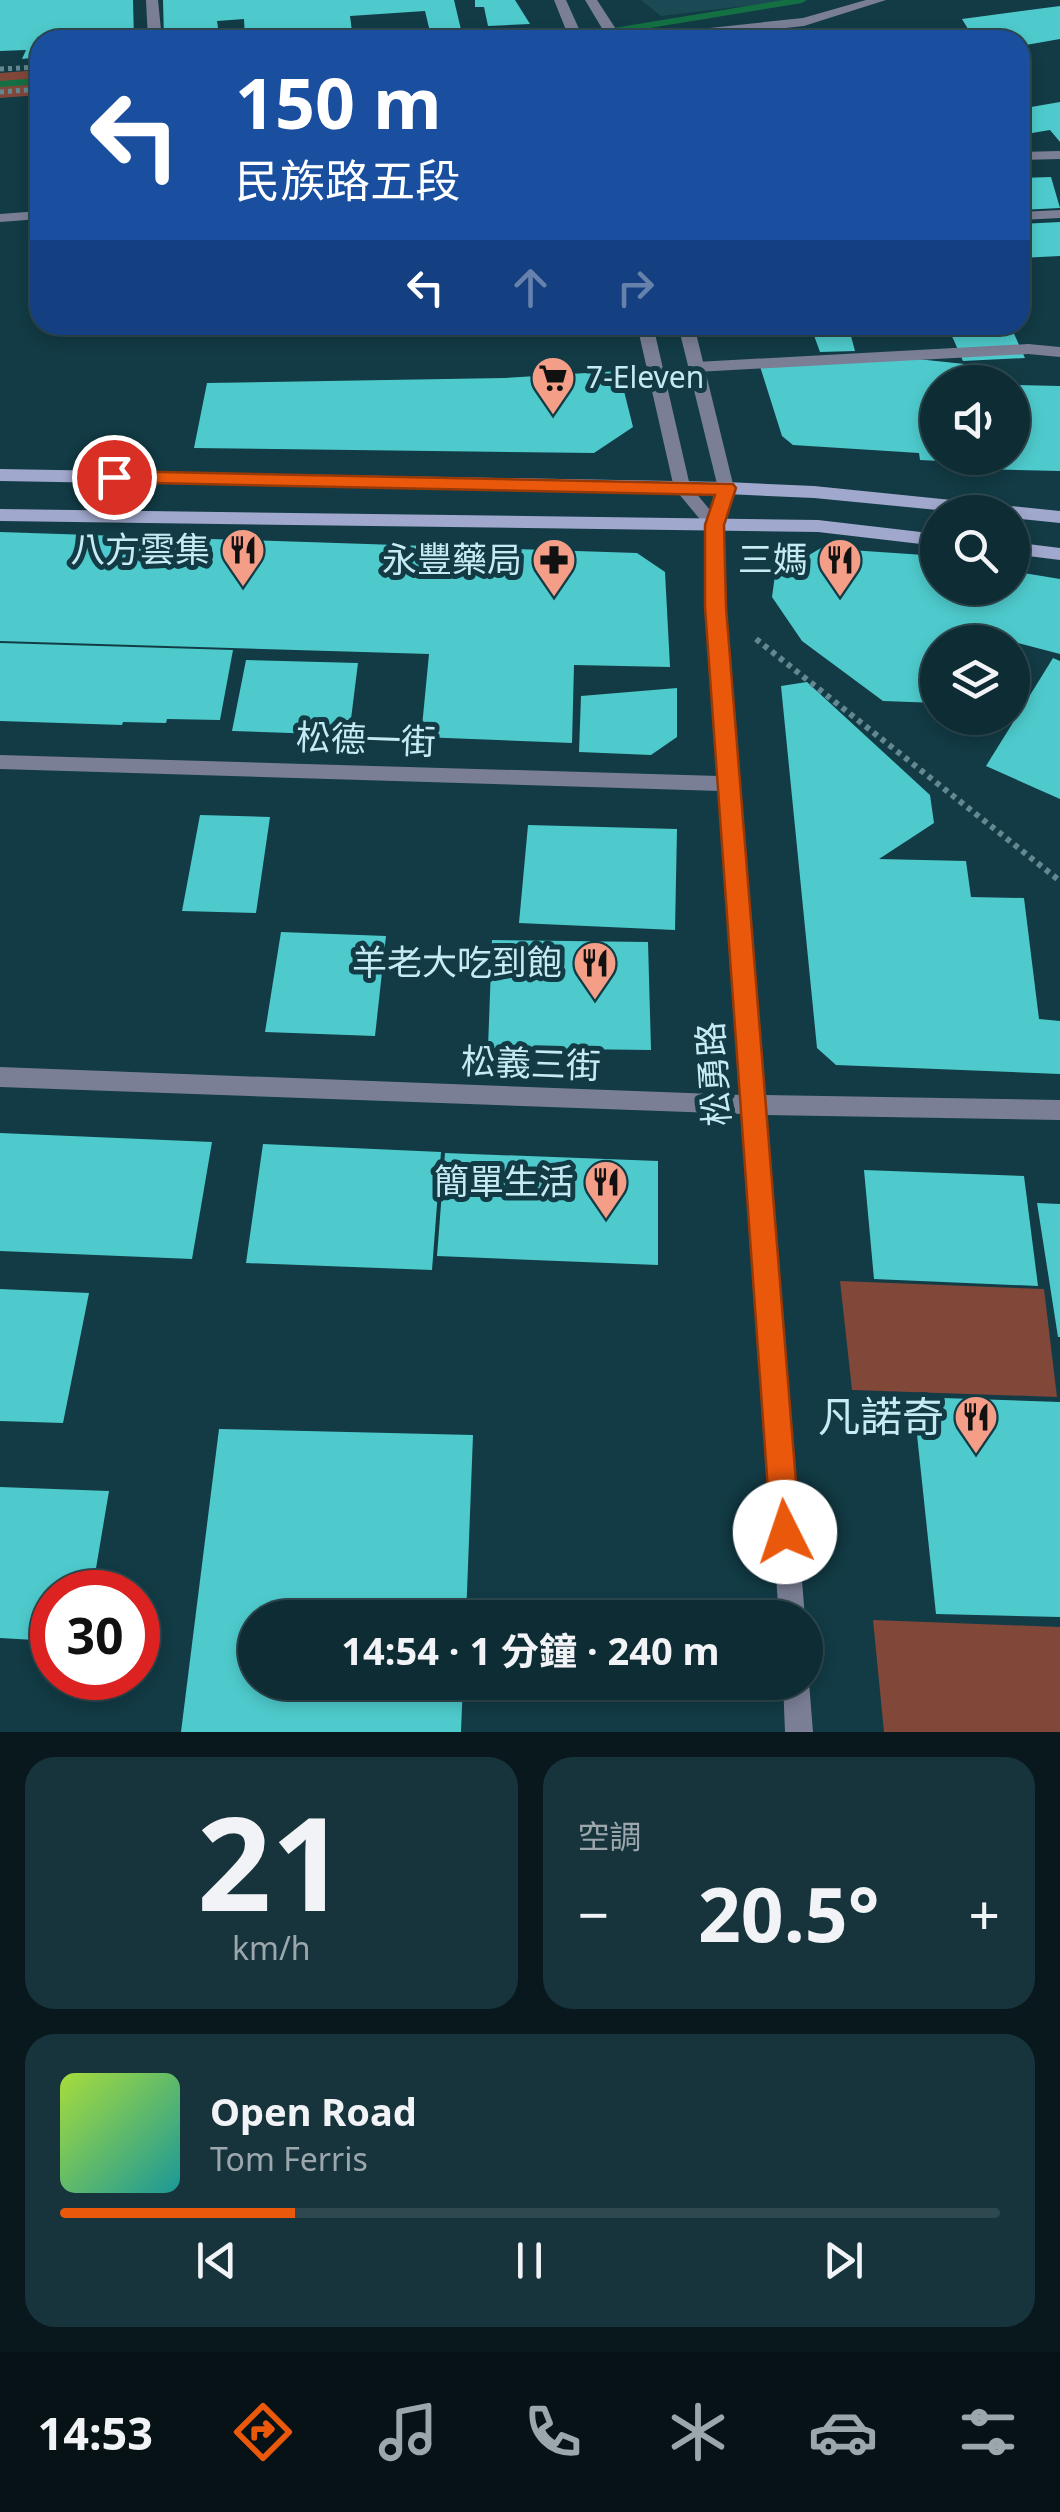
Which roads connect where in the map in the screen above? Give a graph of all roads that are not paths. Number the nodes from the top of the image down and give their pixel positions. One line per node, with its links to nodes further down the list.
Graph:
1 (152, 0): 5 (street)
2 (560, 0): 6 (street)
3 (591, 0): 7 (street)
4 (880, 0): 8 (street)
5 (154, 30)
6 (573, 30)
7 (610, 30)
8 (728, 30)
9 (1060, 155): 10 (street)
10 (1030, 156)
11 (1060, 214): 13 (street)
12 (30, 216): 14 (street)
13 (1030, 216)
14 (0, 218)
15 (647, 335): 20 (street)
16 (688, 335): 18 (street)
17 (1060, 352): 18 (street)
18 (696, 367): 21 (street)
19 (0, 475): 20 (main road)
20 (682, 488): 21 (main road); 24 (street)
21 (726, 488): 23 (main road); 24 (street, 松勇路)
22 (0, 515): 24 (main road)
23 (1060, 517)
24 (714, 525): 25 (main road); 29 (street, 松勇路)
25 (920, 538)
26 (1030, 550): 27 (main road)
27 (1060, 554)
28 (0, 762): 29 (street, 松德一街)
29 (730, 784): 31 (street, 松勇路)
30 (0, 1077): 31 (street, 松義三街)
31 (752, 1105): 32 (street, 松義三街); 33 (street, 松勇路)
32 (1060, 1110)
33 (791, 1600)
34 (797, 1700): 35 (street)
35 (798, 1732)

